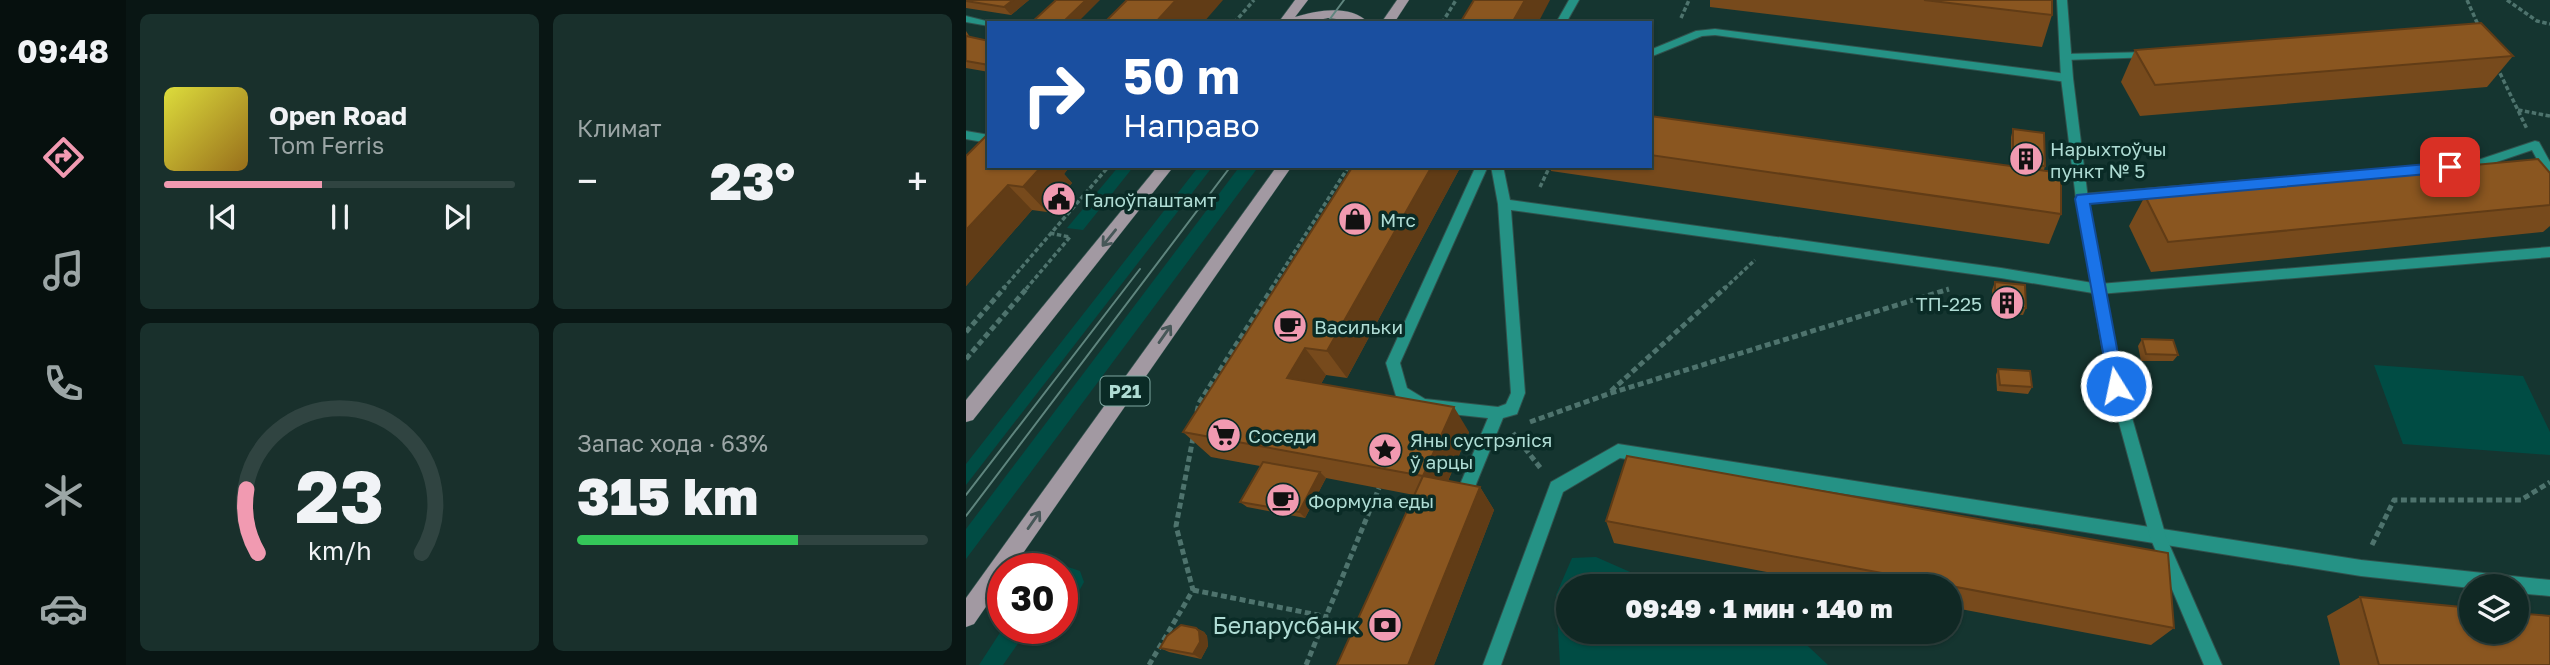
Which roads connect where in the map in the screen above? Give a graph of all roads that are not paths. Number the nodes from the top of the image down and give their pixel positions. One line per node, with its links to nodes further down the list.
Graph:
1 (1302, 0): 6 (main road)
2 (1403, 0): 9 (main road)
3 (1574, 0): 10 (street)
4 (2062, 0): 14 (street)
5 (966, 19): 11 (street)
6 (1286, 21)
7 (1300, 21): 8 (main road)
8 (1359, 21)
9 (1388, 21)
10 (1562, 21)
11 (987, 23)
12 (1652, 53): 15 (street)
13 (2169, 53): 14 (street)
14 (2065, 57): 15 (street)
15 (2067, 78): 23 (street)
16 (966, 135): 17 (street)
17 (986, 144)
18 (1165, 168): 28 (main road, one-way to 28)
19 (1283, 168): 32 (main road, Р21, one-way to 19)
20 (1481, 168): 27 (street)
21 (1497, 168): 24 (street)
22 (2550, 173): 23 (street)
23 (2082, 199): 26 (street)
24 (1504, 204): 26 (street); 27 (street)
25 (2550, 252): 26 (street)
26 (2099, 289): 30 (street)
27 (1498, 413): 29 (street)
28 (966, 414)
29 (1462, 499)
30 (2158, 537): 31 (street); 33 (street); 34 (street)
31 (2550, 588)
32 (966, 616)
33 (1490, 665)
34 (2213, 665)

